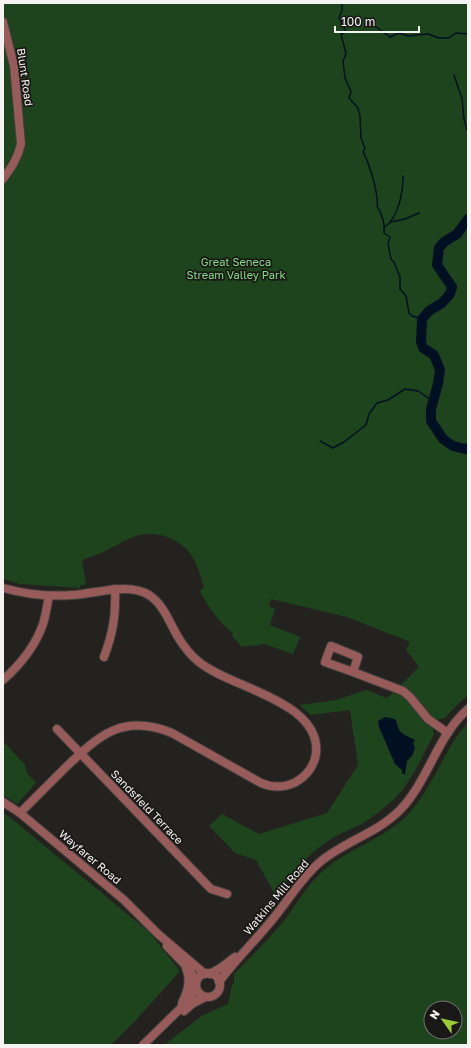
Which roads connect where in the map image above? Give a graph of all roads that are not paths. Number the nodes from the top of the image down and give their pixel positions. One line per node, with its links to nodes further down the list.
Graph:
1 (3, 22): 2 (street, Blunt Road)
2 (3, 179)
3 (3, 588): 5 (street)
4 (115, 589): 5 (street); 6 (street); 12 (street)
5 (49, 596): 8 (street)
6 (104, 657)
7 (353, 672): 11 (street)
8 (3, 680)
9 (468, 708): 11 (street, Watkins Mill Road)
10 (57, 729): 12 (street, Sandsfield Terrace)
11 (448, 733): 17 (street, Watkins Mill Road)
12 (80, 753): 14 (street); 15 (street, Sandsfield Terrace)
13 (3, 802): 14 (street, Wayfarer Road)
14 (20, 813): 16 (street, Wayfarer Road)
15 (227, 894)
16 (158, 934): 18 (street, Wayfarer Road); 19 (street, Wayfarer Road)
17 (247, 948): 19 (street, Watkins Mill Road); 20 (street, Watkins Mill Road)
18 (184, 965): 21 (street, Wayfarer Road); 23 (street)
19 (207, 974): 20 (street); 21 (street)
20 (219, 982): 22 (street)
21 (196, 984): 22 (street); 23 (street)
22 (205, 997): 23 (street)
23 (171, 1018): 24 (street)
24 (143, 1045)

